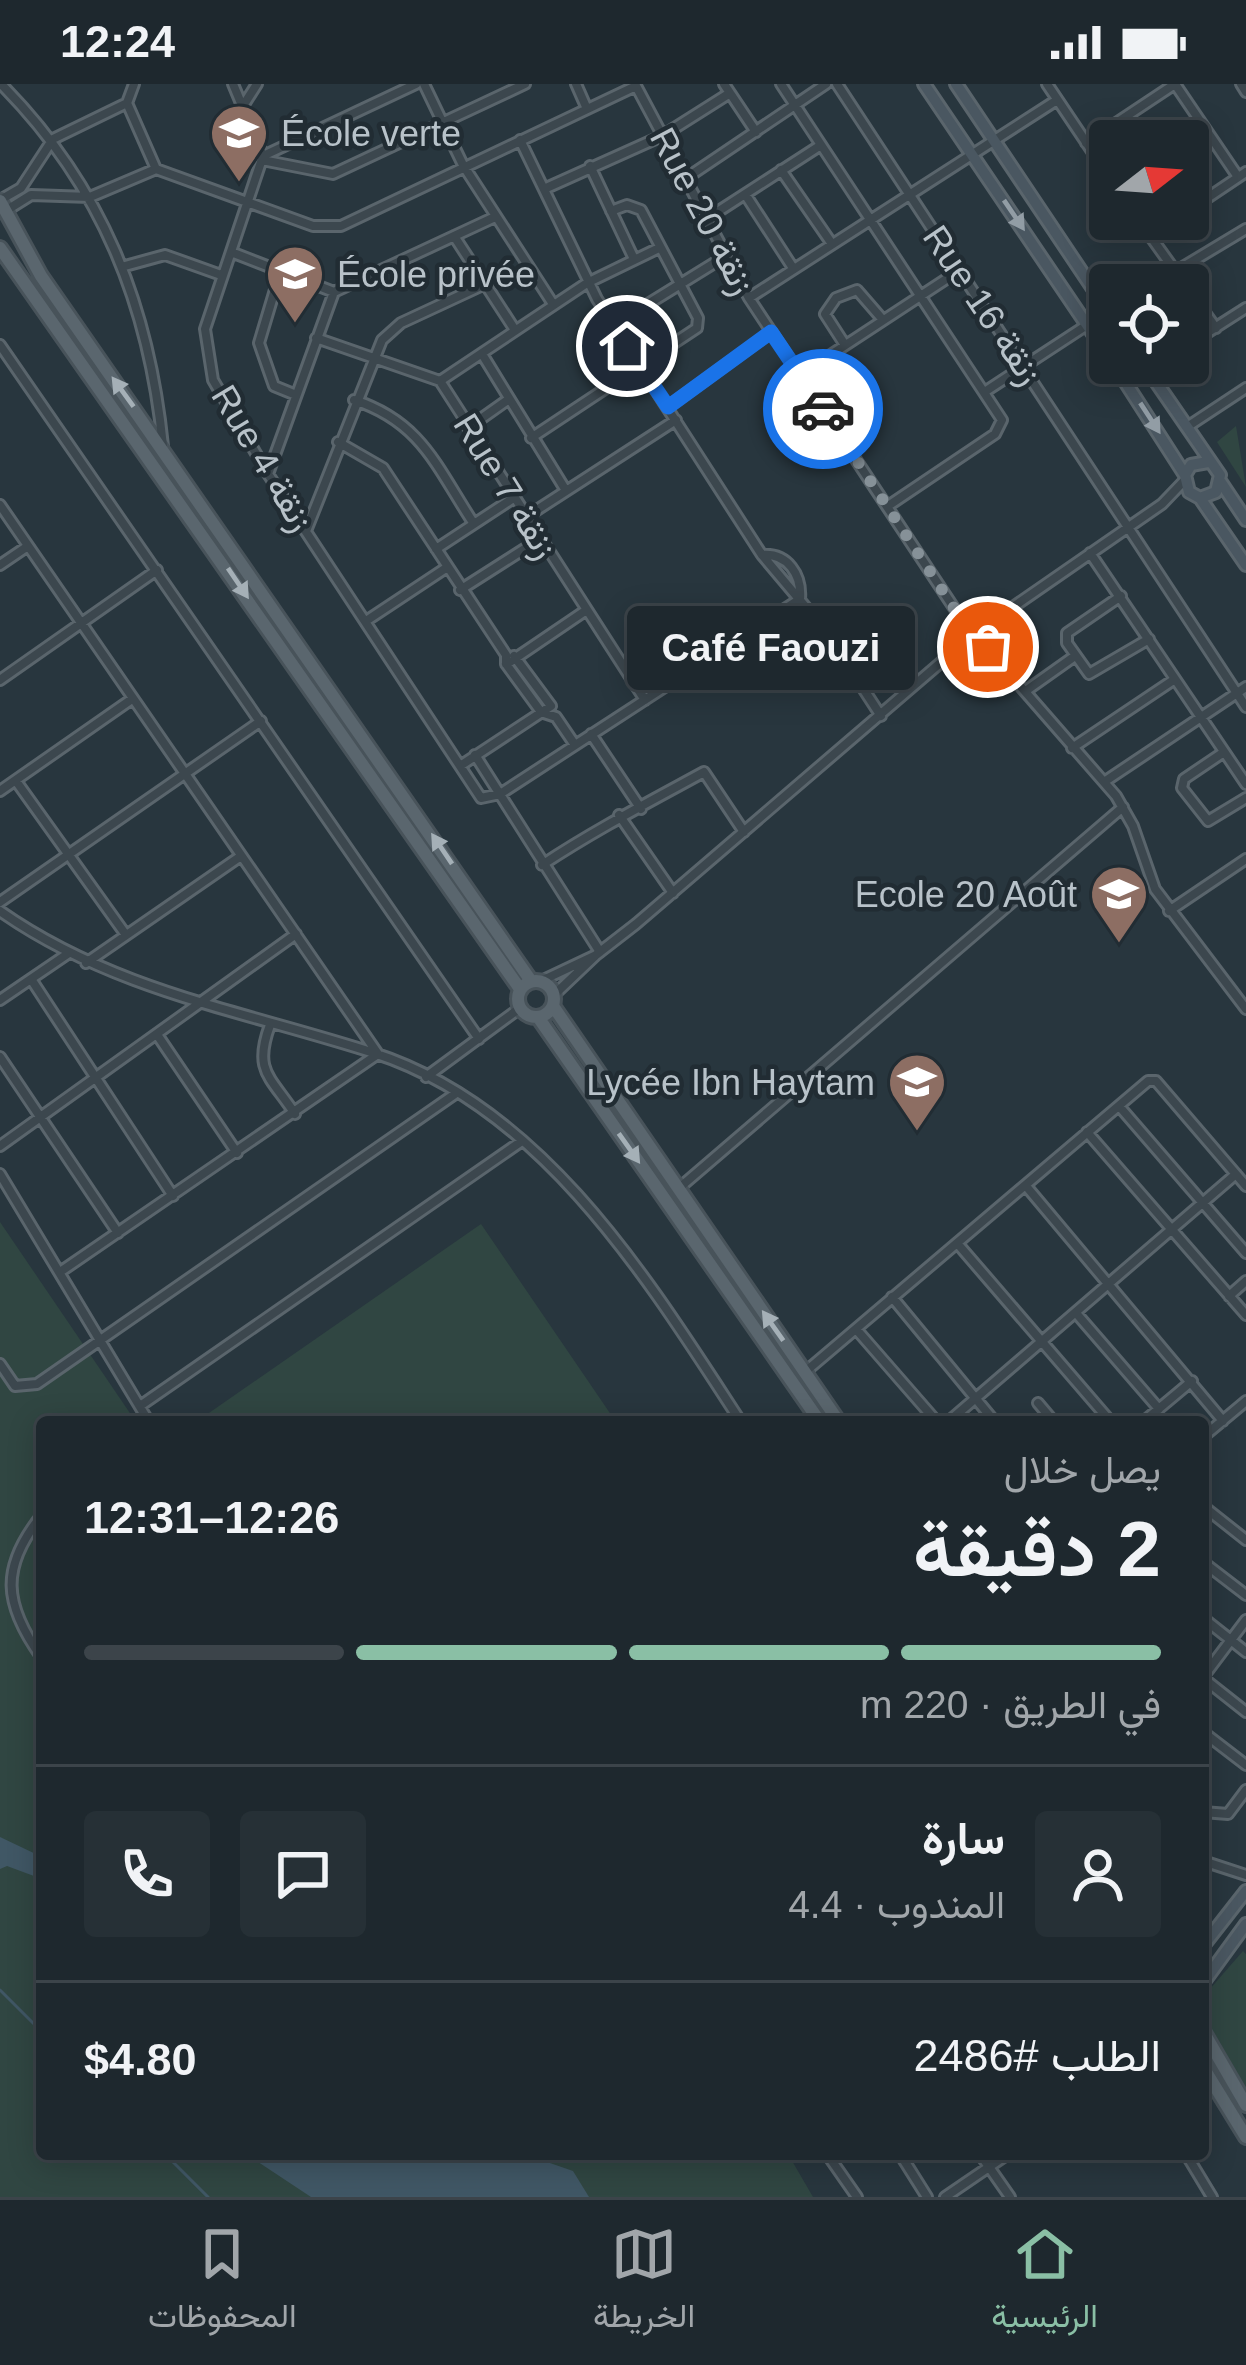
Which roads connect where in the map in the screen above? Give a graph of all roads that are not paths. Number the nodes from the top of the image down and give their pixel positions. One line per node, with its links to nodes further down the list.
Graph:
1 (1, 84): 29 (street)
2 (134, 84): 19 (street)
3 (232, 84): 21 (street)
4 (257, 84): 21 (street)
5 (420, 84): 24 (street); 34 (street)
6 (525, 84): 24 (street)
7 (576, 84): 22 (street)
8 (637, 84): 22 (street); 26 (street, Rue 20 زنقة)
9 (724, 84): 17 (street)
10 (781, 84): 20 (street)
11 (826, 84): 20 (street)
12 (837, 84): 42 (street, Rue 16 زنقة)
13 (924, 84): 33 (street)
14 (956, 84): 28 (street)
15 (1047, 84): 18 (street)
16 (1175, 84): 23 (street); 39 (street)
17 (730, 94): 25 (street); 26 (street)
18 (1058, 100): 28 (street); 30 (street)
19 (128, 104): 29 (street); 37 (street)
20 (796, 106): 25 (street); 31 (street)
21 (243, 108): 34 (street)
22 (586, 109): 27 (street)
23 (1124, 118): 30 (street)
24 (442, 123): 34 (street); 35 (street)
25 (756, 132): 40 (street)
26 (662, 136): 36 (street); 40 (street, Rue 20 زنقة)
27 (520, 139): 35 (street); 41 (street)
28 (993, 139): 33 (street); 69 (street)
29 (53, 140): 44 (street); 47 (street)
30 (1087, 143): 32 (street)
31 (821, 145): 38 (street); 50 (street)
32 (1089, 146)
33 (972, 154): 42 (street); 81 (street, one-way to 81)
34 (262, 158): 46 (street, Rue 4 زنقة)
35 (463, 165): 46 (street); 49 (street)
36 (590, 166): 41 (street); 48 (street)
37 (156, 169): 44 (street); 46 (street)
38 (782, 170): 43 (street); 56 (street)
39 (1242, 175): 45 (street)
40 (685, 179): 51 (street, Rue 20 زنقة)
41 (544, 189): 70 (street)
42 (909, 193): 50 (street); 66 (street, Rue 16 زنقة)
43 (745, 194): 51 (street); 65 (street)
44 (90, 197): 47 (street); 64 (street)
45 (1209, 197)
46 (250, 202): 59 (street, Rue 4 زنقة)
47 (4, 207): 53 (main road); 109 (main road, one-way to 47)
48 (611, 211): 58 (street); 61 (street)
49 (495, 217): 54 (street); 76 (street)
50 (870, 219): 56 (street); 74 (street)
51 (705, 220): 60 (street, Rue 20 زنقة)
52 (1246, 229): 63 (street)
53 (0, 231)
54 (454, 236): 71 (street); 73 (street)
55 (1152, 240): 62 (street)
56 (832, 244): 65 (street)
57 (0, 248): 185 (main road, one-way to 185)
58 (658, 248): 61 (street); 72 (street)
59 (231, 253): 67 (street); 68 (street, Rue 4 زنقة)
60 (724, 257): 72 (street); 75 (street, Rue 20 زنقة)
61 (634, 260): 70 (street)
62 (1172, 264)
63 (1189, 264)
64 (125, 266): 68 (street); 109 (street)
65 (793, 268): 75 (street)
66 (960, 270): 74 (street); 92 (street, Rue 16 زنقة)
67 (280, 273): 73 (street); 100 (street)
68 (221, 274): 111 (street, Rue 4 زنقة)
69 (1089, 282)
70 (587, 283): 76 (street); 80 (street)
71 (484, 284): 84 (street); 91 (street)
72 (678, 284): 80 (street); 93 (street)
73 (334, 292): 87 (street)
74 (921, 295): 79 (street); 99 (street)
75 (749, 298): 85 (street, Rue 20 زنقة)
76 (553, 304): 84 (street)
77 (1246, 308): 83 (street)
78 (1209, 318): 83 (street)
79 (883, 320): 88 (street); 88 (street)
80 (614, 325): 93 (street)
81 (1087, 325): 82 (street); 92 (street)
82 (1089, 328)
83 (1216, 328): 86 (street)
84 (515, 330): 90 (street)
85 (771, 332): 94 (street, Rue 20 زنقة); 103 (street)
86 (1209, 332)
87 (316, 338): 91 (street, Rue 7 زنقة); 100 (street)
88 (845, 345): 94 (street)
89 (0, 346): 133 (street)
90 (482, 354): 95 (street); 101 (street)
91 (371, 356): 95 (street, Rue 7 زنقة); 102 (street)
92 (1024, 366): 99 (street); 123 (street, Rue 16 زنقة)
93 (640, 367): 103 (street); 107 (street)
94 (800, 375): 119 (street, Rue 20 زنقة)
95 (440, 381): 105 (street, Rue 7 زنقة)
96 (1125, 384): 112 (street, one-way to 112)
97 (1161, 384): 106 (street)
98 (1246, 388): 106 (street)
99 (986, 391): 119 (street)
100 (296, 395): 111 (street)
101 (508, 399): 105 (street); 107 (street)
102 (354, 400): 108 (street); 122 (street)
103 (668, 407): 104 (street)
104 (676, 420): 114 (street); 129 (street)
105 (468, 428): 116 (street, Rue 7 زنقة)
106 (1185, 428): 110 (street)
107 (531, 438): 114 (street)
108 (338, 442): 124 (street); 127 (street)
109 (163, 448): 185 (main road, one-way to 109)
110 (1208, 462): 112 (street); 113 (street)
111 (268, 474): 124 (street, Rue 4 زنقة)
112 (1184, 478): 115 (street); 117 (street)
113 (1220, 481): 115 (street); 120 (street)
114 (565, 490): 121 (street)
115 (1197, 497): 117 (street); 131 (street)
116 (512, 499): 121 (street, Rue 7 زنقة); 122 (street)
117 (1162, 504): 123 (street)
118 (0, 505): 126 (street)
119 (888, 506): 140 (street, Rue 20 زنقة)
120 (1244, 512)
121 (526, 517): 125 (street, Rue 7 زنقة)
122 (474, 524): 127 (street)
123 (1127, 527): 128 (street); 147 (street, Rue 16 زنقة)
124 (306, 532): 138 (street, Rue 4 زنقة)
125 (540, 539): 134 (street); 137 (street, Rue 7 زنقة)
126 (28, 545): 130 (street); 139 (street)
127 (436, 549): 132 (street)
128 (1090, 553): 135 (street); 140 (street)
129 (762, 555): 136 (street); 136 (street)
130 (0, 565)
131 (1246, 565)
132 (446, 568): 134 (street); 138 (street)
133 (157, 570): 139 (street); 154 (street)
134 (460, 590): 143 (street)
135 (1121, 596): 141 (street); 142 (street)
136 (800, 599): 149 (street); 152 (street)
137 (586, 611): 143 (street); 149 (street, Rue 7 زنقة)
138 (366, 621): 160 (street, Rue 4 زنقة)
139 (80, 624): 145 (street); 148 (street)
140 (974, 634): 146 (street, Rue 20 زنقة); 152 (street)
141 (1149, 639): 142 (street); 144 (street)
142 (1075, 656): 146 (street)
143 (510, 659): 151 (street)
144 (1175, 679): 153 (street); 157 (street)
145 (0, 680)
146 (1027, 690): 157 (street, Rue 20 زنقة)
147 (1241, 690): 150 (street, Rue 16 زنقة); 153 (street)
148 (132, 698): 161 (street); 162 (street)
149 (645, 700): 155 (street)
150 (1246, 707)
151 (548, 711): 156 (street); 159 (street)
152 (881, 716): 171 (street)
153 (1201, 718): 158 (street); 163 (street)
154 (261, 721): 161 (street); 194 (street)
155 (591, 734): 156 (street); 169 (street)
156 (575, 745): 166 (street)
157 (1072, 748): 163 (street, Rue 20 زنقة)
158 (1224, 752): 164 (street); 167 (street)
159 (476, 754): 160 (street); 166 (street)
160 (460, 766): 166 (street, Rue 4 زنقة)
161 (184, 776): 172 (street); 173 (street)
162 (16, 781): 165 (street); 172 (street)
163 (1104, 782): 168 (street, Rue 20 زنقة)
164 (1246, 784)
165 (0, 791)
166 (500, 794): 175 (street)
167 (1246, 799)
168 (1123, 807): 178 (street, Rue 20 زنقة); 211 (street)
169 (641, 809): 170 (street); 171 (street)
170 (619, 815): 175 (street); 176 (street)
171 (744, 832): 176 (street)
172 (70, 854): 177 (street); 179 (street)
173 (241, 856): 179 (street); 180 (street)
174 (1246, 860): 178 (street)
175 (542, 865): 182 (street)
176 (673, 893): 182 (street)
177 (0, 907): 181 (street)
178 (1169, 911): 190 (street, Rue 20 زنقة)
179 (126, 934): 183 (street)
180 (296, 934): 188 (street); 195 (street)
181 (68, 953): 183 (street); 184 (street)
182 (597, 954): 185 (street); 187 (street)
183 (86, 963): 188 (street)
184 (31, 979): 186 (street); 198 (street)
185 (531, 984): 187 (main road); 189 (main road)
186 (0, 1000)
187 (554, 1000): 191 (main road); 211 (main road)
188 (198, 1005): 192 (street); 193 (street)
189 (520, 1008): 191 (main road); 194 (street)
190 (1246, 1009)
191 (538, 1017): 238 (main road, one-way to 238)
192 (270, 1025): 195 (street); 201 (street)
193 (158, 1036): 198 (street); 206 (street)
194 (479, 1039): 197 (street)
195 (378, 1054): 197 (street); 201 (street)
196 (0, 1057): 202 (street)
197 (426, 1077): 199 (street)
198 (96, 1081): 202 (street); 212 (street)
199 (454, 1094): 204 (street); 226 (street)
200 (1119, 1106): 203 (street); 208 (street); 213 (street)
201 (295, 1114): 206 (street)
202 (40, 1119): 205 (street); 215 (street)
203 (1087, 1132): 209 (street); 214 (street)
204 (522, 1141): 234 (street); 237 (street)
205 (0, 1146)
206 (237, 1153): 212 (street)
207 (0, 1174): 218 (street)
208 (1237, 1174): 210 (street); 213 (street)
209 (1026, 1186): 216 (street); 220 (street)
210 (1246, 1186)
211 (678, 1189): 229 (main road, one-way to 211)
212 (173, 1196): 215 (street)
213 (1204, 1203): 214 (street); 217 (street)
214 (1170, 1231): 220 (street); 222 (street)
215 (118, 1233): 218 (street)
216 (957, 1243): 221 (street); 227 (street)
217 (1246, 1253)
218 (60, 1272): 226 (street)
219 (1246, 1281): 222 (street)
220 (1109, 1285): 223 (street); 230 (street)
221 (892, 1297): 225 (street); 231 (street)
222 (1229, 1297): 224 (street)
223 (1076, 1313): 227 (street); 235 (street)
224 (1246, 1315)
225 (856, 1328): 229 (street); 240 (street)
226 (100, 1339): 228 (street); 234 (street)
227 (1042, 1342): 231 (street); 244 (street)
228 (0, 1364)
229 (805, 1372): 239 (main road)
230 (1192, 1382): 235 (street); 246 (street)
231 (976, 1398): 241 (street); 242 (street)
232 (1246, 1401): 246 (street)
233 (1037, 1403): 243 (street)
234 (140, 1406): 236 (street)
235 (1159, 1409): 245 (street)
236 (146, 1416)
237 (737, 1416)
238 (816, 1416)
239 (835, 1416)
240 (932, 1416)
241 (955, 1416)
242 (990, 1416)
243 (1049, 1416)
244 (1106, 1416)
245 (1150, 1416)
246 (1223, 1420): 247 (street)
247 (1209, 1432)
248 (1209, 1511): 250 (street)
249 (36, 1521): 256 (street)
250 (1246, 1540)
251 (1209, 1567): 252 (street)
252 (1246, 1595)
253 (1246, 1620): 255 (street)
254 (1209, 1623): 255 (street)
255 (1231, 1641): 257 (street); 258 (street)
256 (36, 1648)
257 (1246, 1652)
258 (1209, 1669)
259 (1209, 1682): 260 (street)
260 (1246, 1712)
261 (1209, 1737): 262 (street)
262 (1246, 1765)
263 (1246, 1790): 264 (street)
264 (1209, 1812)
265 (1209, 1863): 266 (street)
266 (1246, 1875)
267 (1246, 1891): 269 (street)
268 (1246, 1924): 270 (street)
269 (1209, 1938)
270 (1209, 1975)
271 (1209, 2041): 273 (main road)
272 (1209, 2077): 274 (main road)
273 (1246, 2105)
274 (1246, 2137)
275 (831, 2160): 281 (street)
276 (904, 2160): 282 (street)
277 (984, 2160): 280 (street)
278 (999, 2160): 280 (street)
279 (1190, 2160): 285 (street)
280 (989, 2167): 283 (street); 284 (street)
281 (857, 2197)
282 (927, 2197)
283 (945, 2197)
284 (1010, 2197)
285 (1212, 2197)

